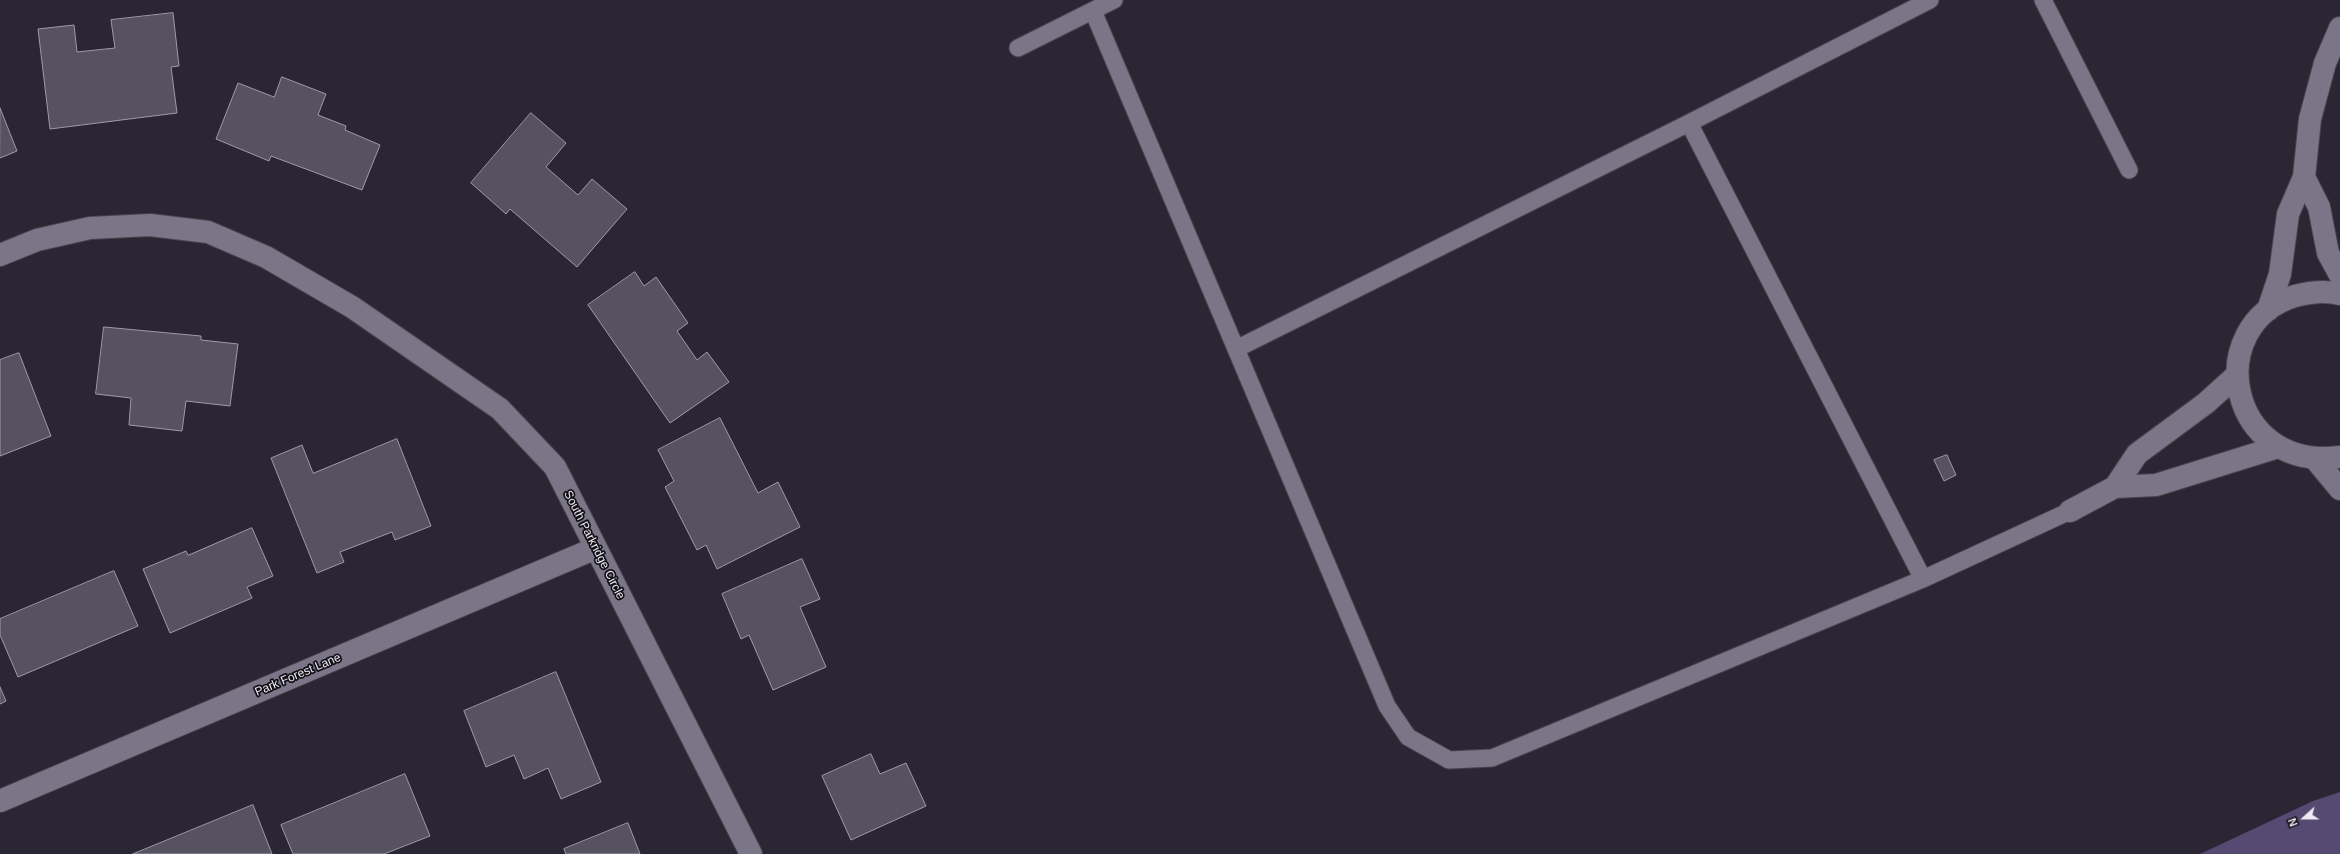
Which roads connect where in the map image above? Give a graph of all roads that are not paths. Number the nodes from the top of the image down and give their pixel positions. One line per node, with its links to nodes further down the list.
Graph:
1 (1114, 0): 4 (lane)
2 (1930, 0): 7 (lane)
3 (2043, 0): 8 (lane)
4 (1093, 11): 6 (lane); 14 (lane)
5 (2340, 28): 9 (street)
6 (1018, 48)
7 (1689, 123): 14 (lane); 23 (lane)
8 (2129, 170)
9 (2304, 177): 11 (street); 13 (street)
10 (0, 255): 22 (street, South Parkridge Circle)
11 (2340, 276)
12 (2340, 294): 13 (street)
13 (2268, 310): 15 (street)
14 (1236, 349): 23 (lane)
15 (2237, 374): 16 (street); 19 (street)
16 (2278, 447): 18 (street); 19 (street)
17 (2340, 457): 18 (street)
18 (2314, 459): 20 (street)
19 (2115, 487): 21 (street)
20 (2340, 489)
21 (2070, 511): 23 (lane)
22 (596, 548): 24 (street, Park Forest Lane); 25 (street, South Parkridge Circle)
23 (1923, 579)
24 (0, 801)
25 (751, 854)

